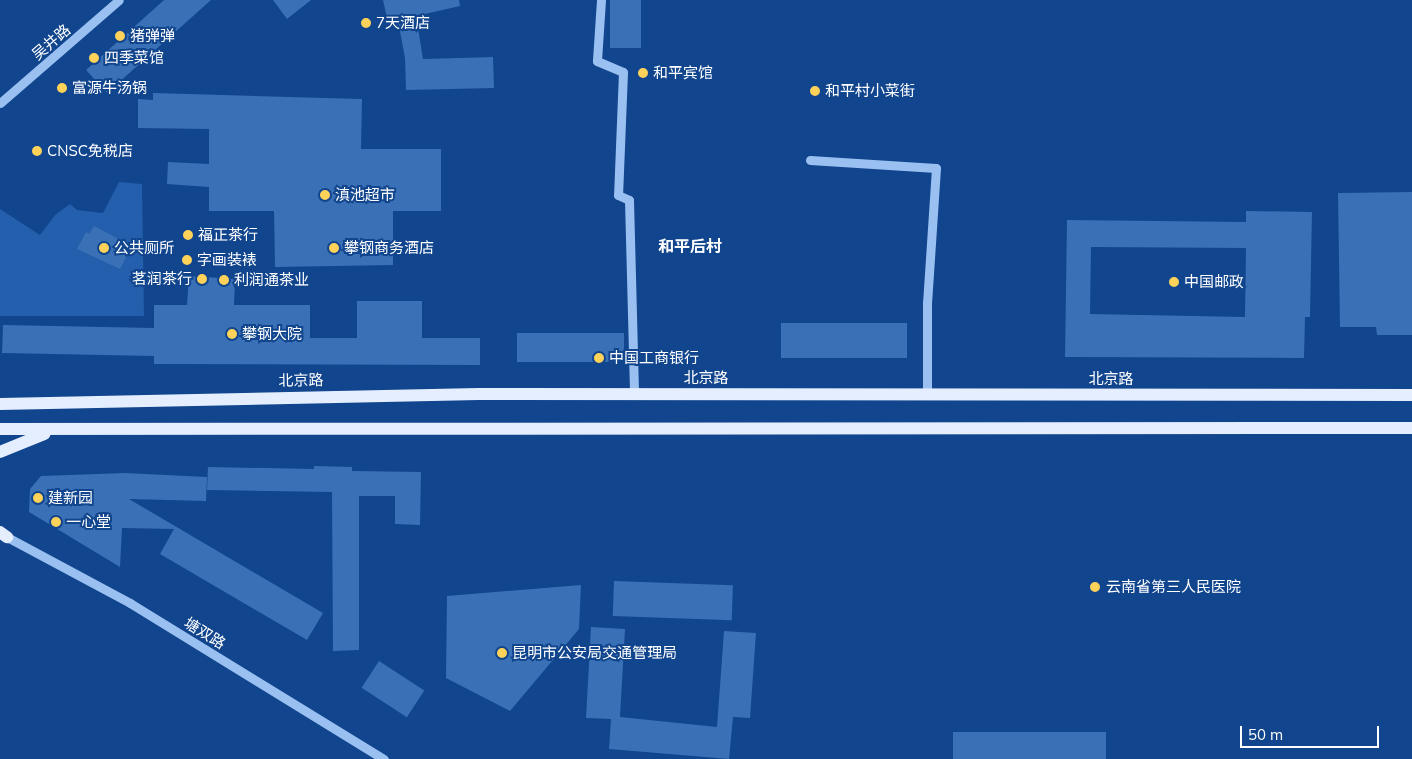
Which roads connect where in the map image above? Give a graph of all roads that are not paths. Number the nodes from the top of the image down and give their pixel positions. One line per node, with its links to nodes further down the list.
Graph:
1 (119, 0): 3 (street, 吴井路)
2 (601, 0): 5 (street)
3 (0, 103)
4 (810, 160): 6 (street)
5 (634, 395): 6 (main road, 北京路); 8 (main road, 北京路)
6 (927, 395): 7 (main road, 北京路)
7 (1412, 395)
8 (0, 404)
9 (1412, 428): 11 (main road)
10 (0, 429): 11 (main road)
11 (61, 430): 12 (main road)
12 (0, 452)
13 (2, 534): 14 (street, 塘双路)
14 (384, 759)

